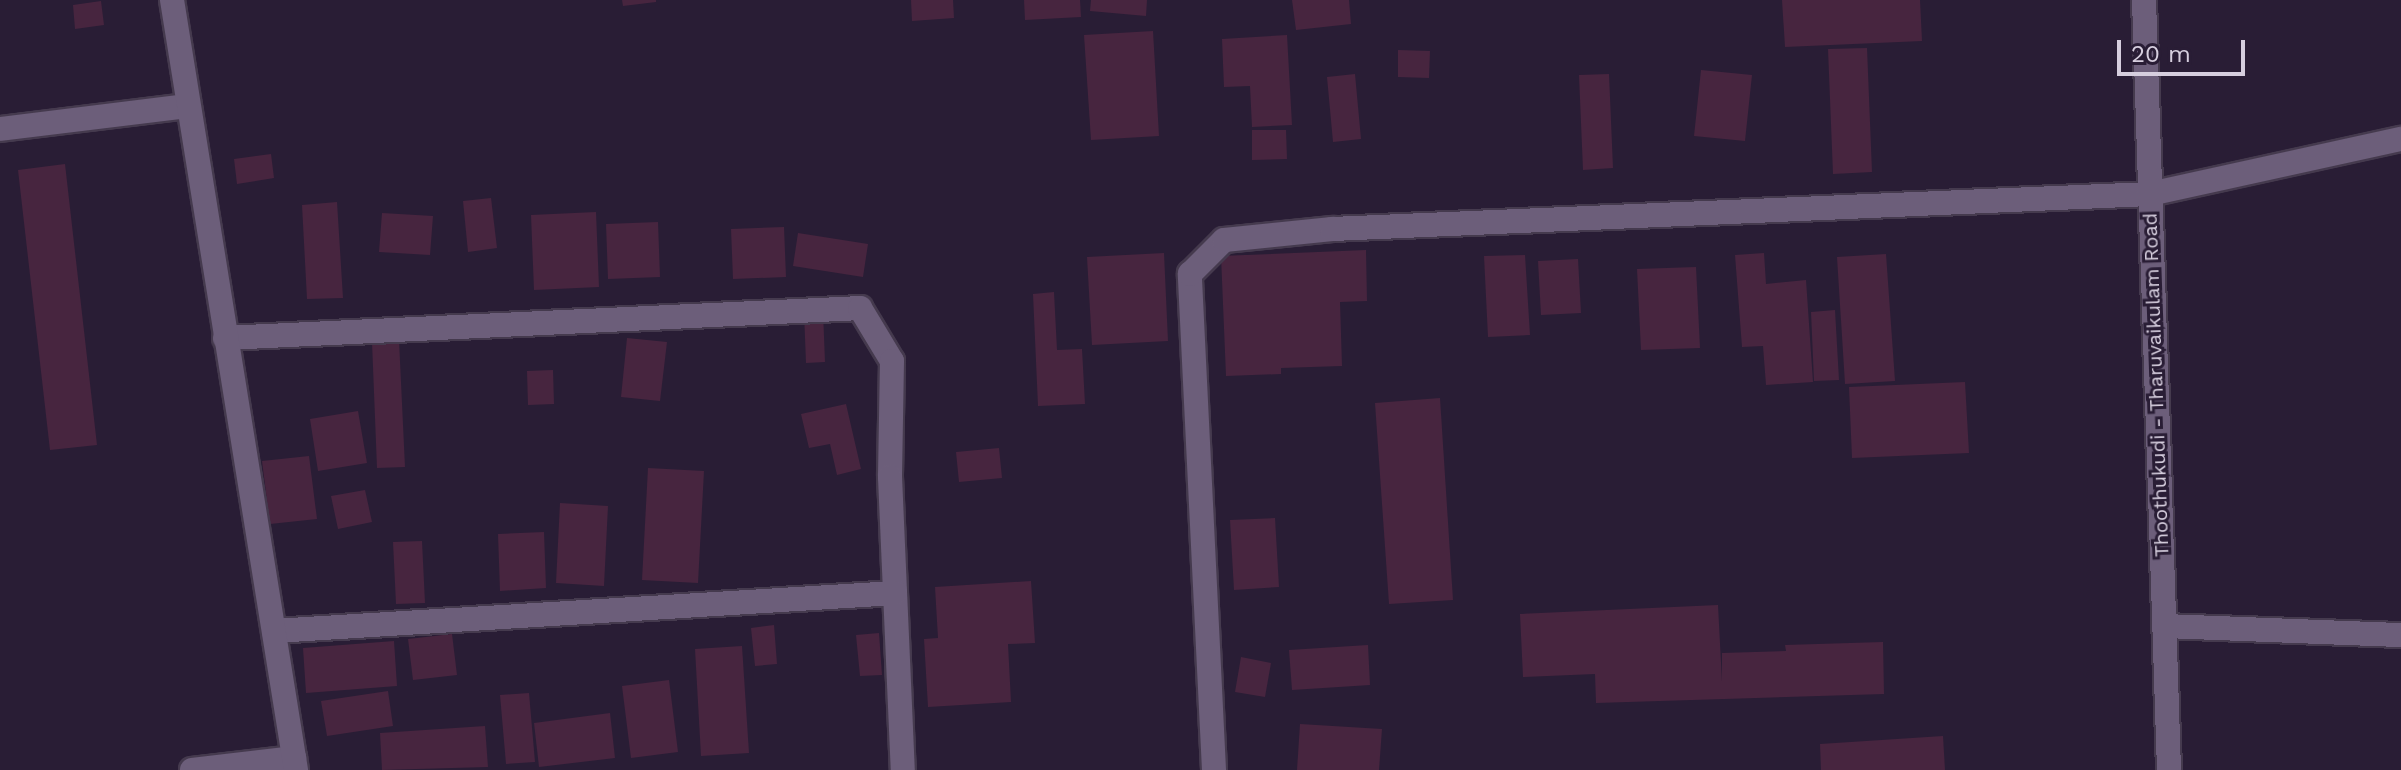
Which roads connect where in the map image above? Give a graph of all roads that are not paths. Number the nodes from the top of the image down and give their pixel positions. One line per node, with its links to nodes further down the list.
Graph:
1 (172, 0): 3 (street)
2 (2144, 0): 6 (street, Thoothukudi - Tharuvaikulam Road)
3 (188, 106): 4 (street); 7 (street)
4 (0, 129)
5 (2401, 139): 6 (street)
6 (2150, 194): 9 (street, Thoothukudi - Tharuvaikulam Road); 15 (street)
7 (225, 338): 8 (street); 10 (street)
8 (895, 593): 10 (street); 14 (street)
9 (2165, 626): 11 (street); 16 (street, Thoothukudi - Tharuvaikulam Road)
10 (274, 631): 12 (street)
11 (2401, 635)
12 (295, 764): 13 (street)
13 (192, 770)
14 (903, 770)
15 (1214, 770)
16 (2169, 770)

